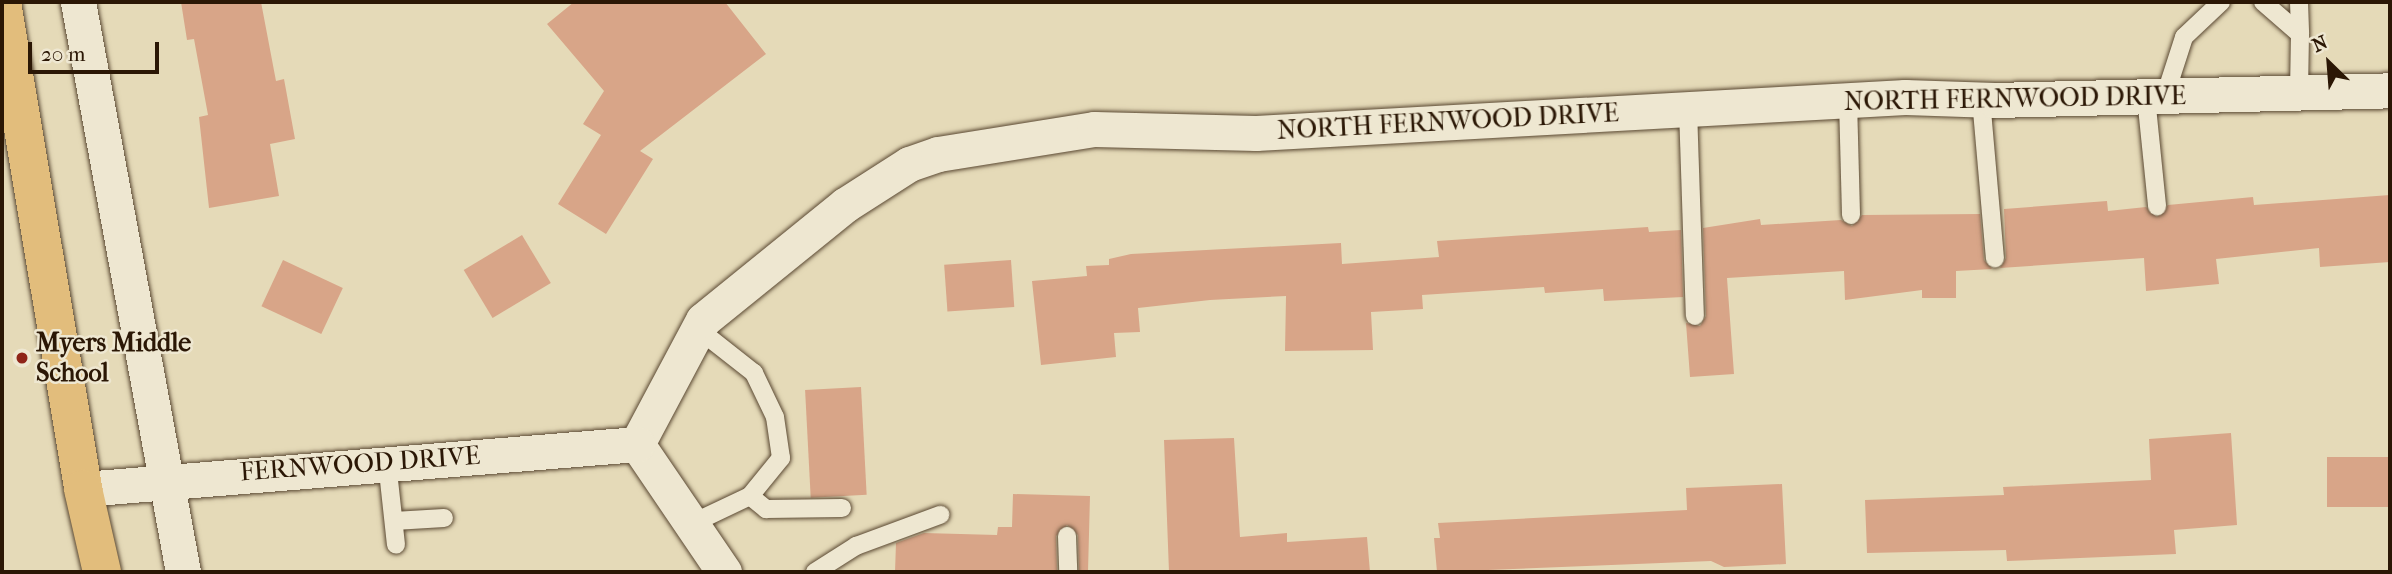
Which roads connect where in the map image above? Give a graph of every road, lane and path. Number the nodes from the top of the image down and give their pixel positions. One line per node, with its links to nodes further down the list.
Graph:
1 (78, 2): 20 (street)
2 (2221, 2): 9 (lane)
3 (2263, 2): 6 (lane)
4 (2299, 2): 6 (lane)
5 (2, 4): 21 (main road)
6 (2300, 34): 8 (lane)
7 (2390, 90): 8 (street, NORTH FERNWOOD DRIVE)
8 (2299, 94): 9 (street, NORTH FERNWOOD DRIVE)
9 (2155, 97): 10 (street, NORTH FERNWOOD DRIVE); 13 (lane)
10 (1981, 99): 11 (street, NORTH FERNWOOD DRIVE); 15 (lane)
11 (1849, 100): 12 (street, NORTH FERNWOOD DRIVE); 14 (lane)
12 (1688, 109): 16 (lane); 17 (street, NORTH FERNWOOD DRIVE)
13 (2157, 206)
14 (1852, 215)
15 (1995, 258)
16 (1695, 316)
17 (698, 329): 18 (street, NORTH FERNWOOD DRIVE); 22 (lane)
18 (637, 444): 19 (street, FERNWOOD DRIVE); 27 (street)
19 (387, 462): 20 (street, FERNWOOD DRIVE); 26 (lane)
20 (163, 479): 21 (street, FERNWOOD DRIVE); 31 (street)
21 (83, 489): 30 (main road)
22 (750, 496): 23 (lane); 27 (lane)
23 (842, 508)
24 (940, 515): 33 (lane)
25 (444, 518): 26 (lane)
26 (394, 521): 29 (lane)
27 (691, 524): 32 (street)
28 (1068, 536): 34 (lane)
29 (396, 545)
30 (102, 572)
31 (183, 572)
32 (724, 572)
33 (815, 572)
34 (1068, 572)

